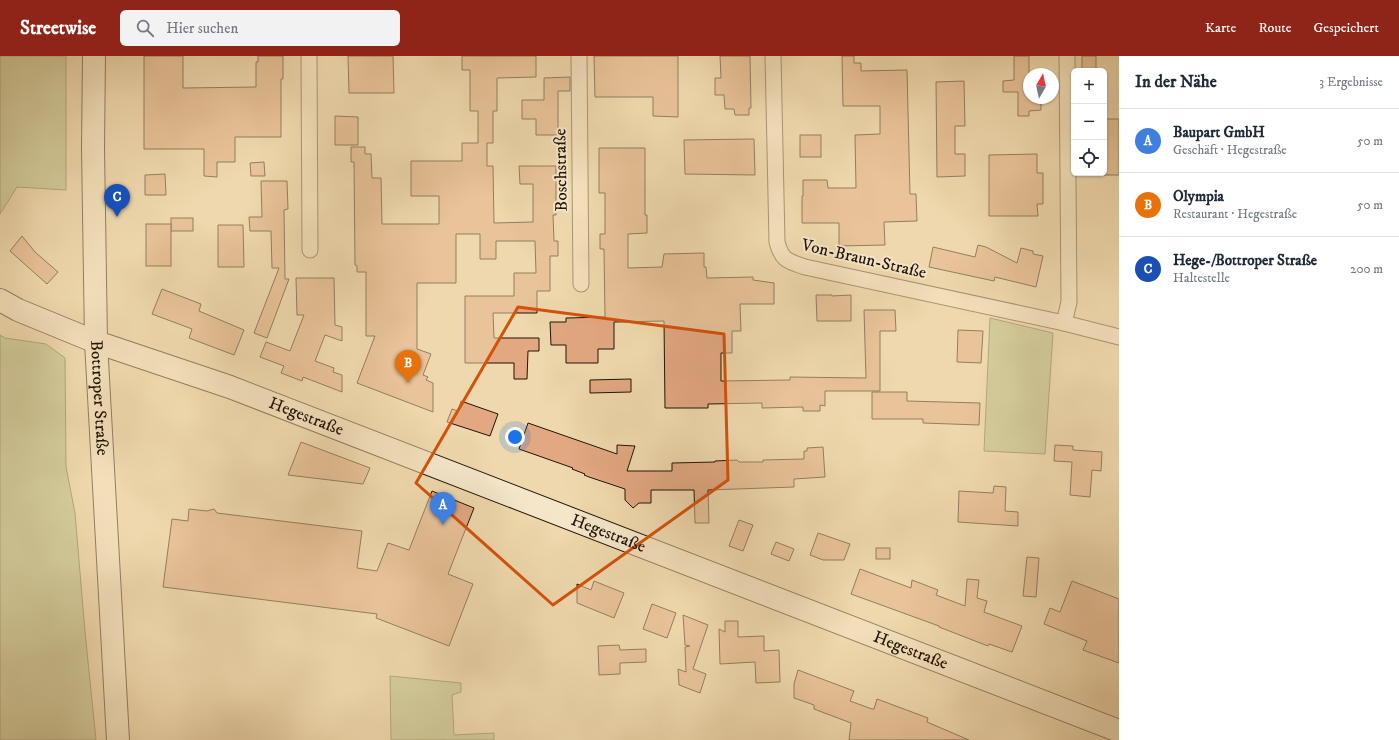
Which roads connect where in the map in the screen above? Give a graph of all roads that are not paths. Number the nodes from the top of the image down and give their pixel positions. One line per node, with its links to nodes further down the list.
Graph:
1 (94, 56): 11 (street, Bottroper Straße)
2 (310, 56): 6 (street)
3 (579, 56): 7 (street, Boschstraße)
4 (773, 56): 9 (street, Von-Braun-Straße)
5 (1067, 56): 9 (street)
6 (310, 250)
7 (581, 284)
8 (0, 300): 11 (street, Hegestraße)
9 (1064, 323): 10 (street, Von-Braun-Straße)
10 (1119, 337)
11 (96, 342): 12 (street, Hegestraße); 13 (street, Bottroper Straße)
12 (1119, 731)
13 (118, 740)

